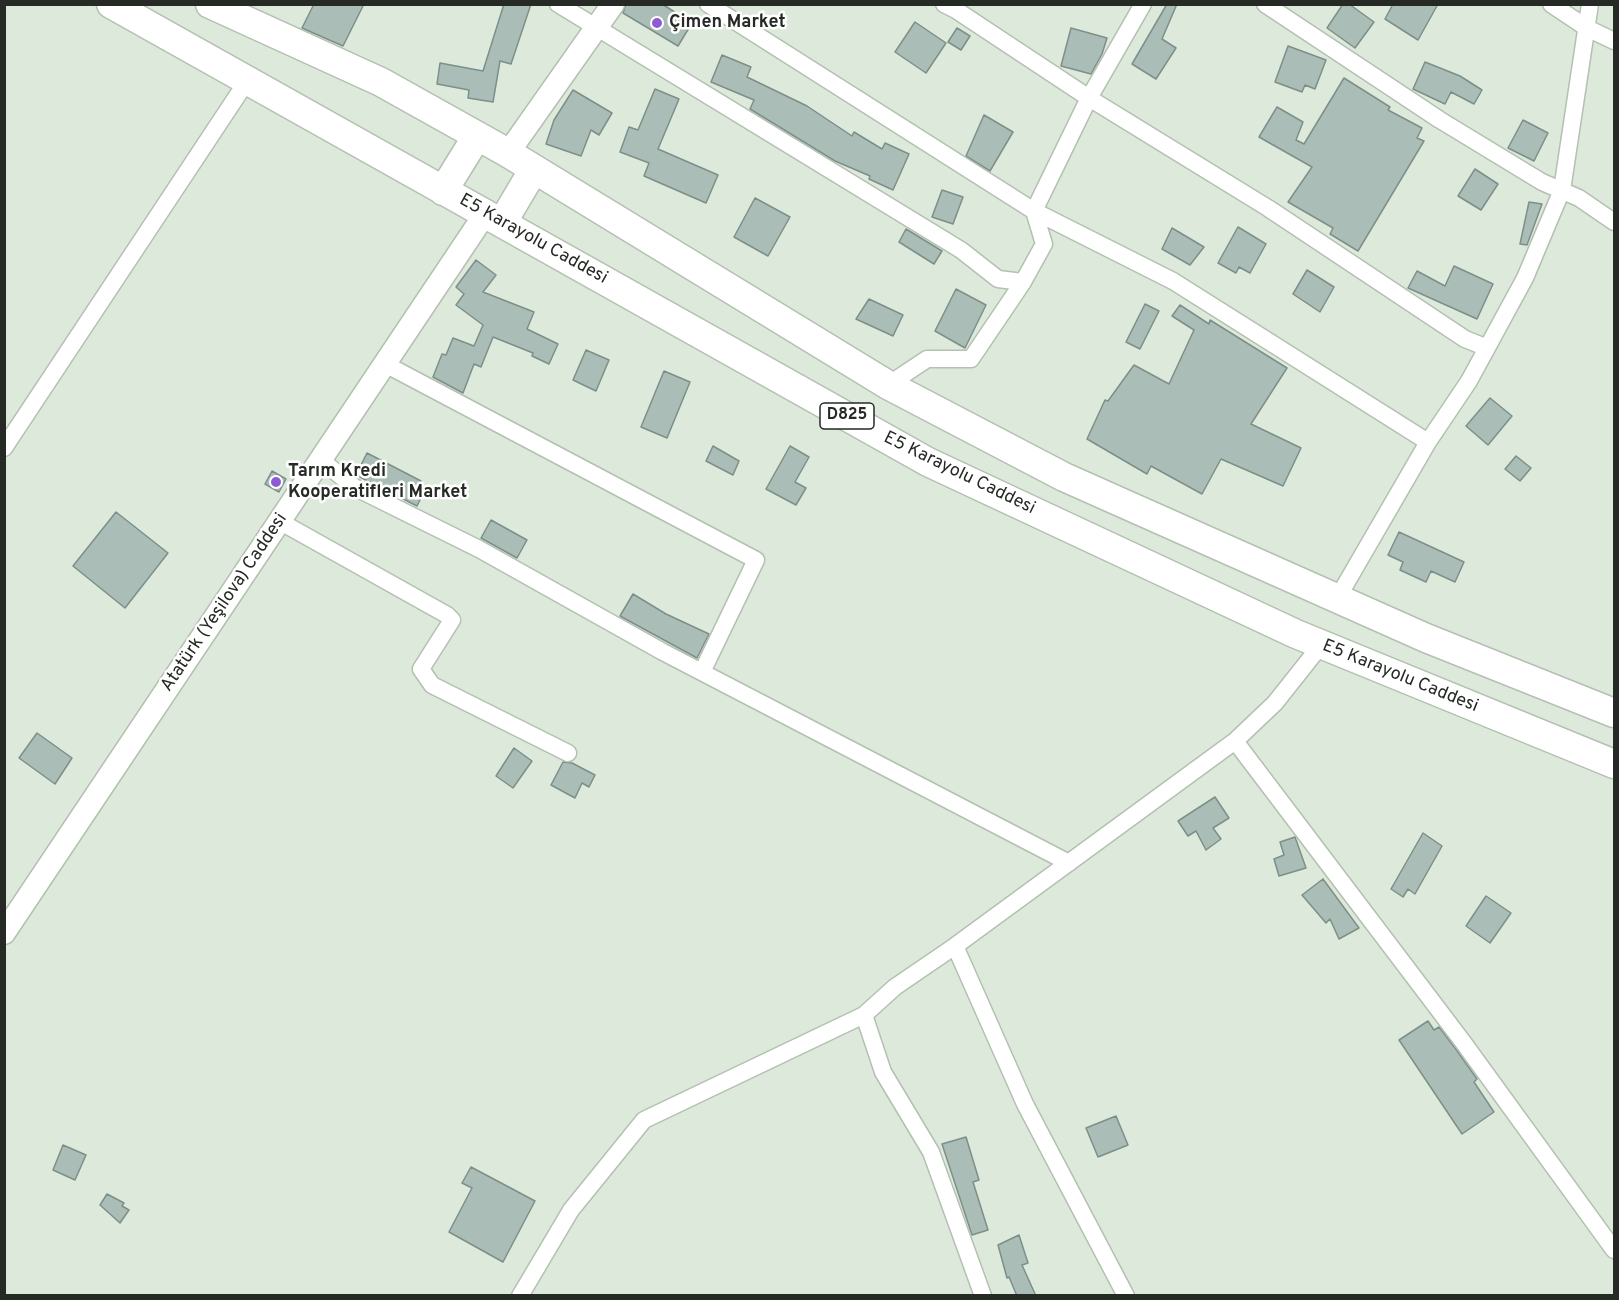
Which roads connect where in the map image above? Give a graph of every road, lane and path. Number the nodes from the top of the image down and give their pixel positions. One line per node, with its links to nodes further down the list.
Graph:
1 (111, 4): 14 (highway, E5 Karayolu Caddesi / D825)
2 (210, 4): 16 (highway, D825)
3 (558, 4): 11 (street)
4 (613, 4): 11 (street)
5 (708, 4): 21 (street)
6 (1143, 4): 15 (street)
7 (1265, 4): 20 (street)
8 (1551, 4): 12 (street)
9 (1590, 4): 12 (street)
10 (953, 6): 15 (street)
11 (596, 28): 17 (street); 24 (street)
12 (1587, 28): 13 (street); 20 (street)
13 (1614, 41)
14 (247, 81): 19 (highway, E5 Karayolu Caddesi / D825); 29 (street)
15 (1089, 98): 21 (street); 25 (street)
16 (477, 136): 17 (highway, D825); 19 (highway)
17 (508, 153): 18 (highway, D825)
18 (534, 169): 22 (highway); 27 (highway, D825)
19 (443, 190): 22 (highway, E5 Karayolu Caddesi / D825)
20 (1562, 190): 23 (street); 25 (street)
21 (1034, 211): 24 (street); 28 (street)
22 (493, 218): 26 (street, Atatürk (Yeşilova) Caddesi); 33 (highway, E5 Karayolu Caddesi / D825)
23 (1614, 222)
24 (1023, 282): 27 (street)
25 (1485, 347): 28 (street)
26 (385, 364): 30 (street, Atatürk (Yeşilova) Caddesi); 34 (street)
27 (888, 385): 32 (highway, D825)
28 (1428, 442): 32 (street)
29 (4, 448)
30 (321, 460): 31 (street, Atatürk (Yeşilova) Caddesi); 34 (street)
31 (279, 521): 37 (street); 40 (street, Atatürk (Yeşilova) Caddesi)
32 (1337, 598): 35 (highway, D825)
33 (1322, 645): 36 (street); 38 (highway, E5 Karayolu Caddesi / D825)
34 (702, 672): 39 (street)
35 (1614, 713)
36 (1235, 741): 39 (street); 43 (street)
37 (568, 753)
38 (1614, 764)
39 (1069, 863): 41 (street)
40 (4, 933)
41 (955, 946): 42 (street); 46 (street)
42 (864, 1015): 44 (street); 45 (street)
43 (1614, 1250)
44 (520, 1296)
45 (982, 1296)
46 (1126, 1296)

